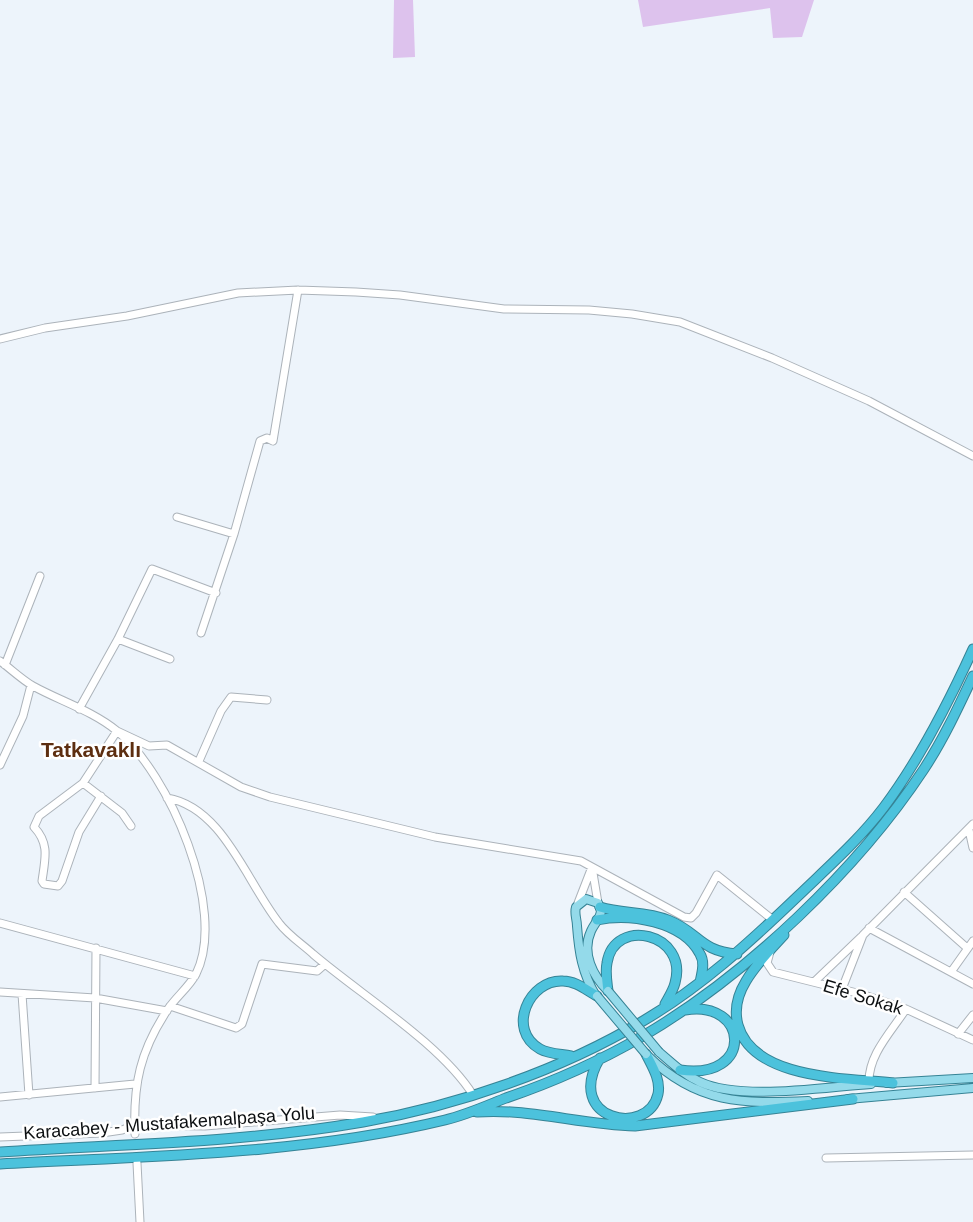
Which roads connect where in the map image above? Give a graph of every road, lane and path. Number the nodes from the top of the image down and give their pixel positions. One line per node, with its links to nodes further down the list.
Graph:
1 (298, 290): 2 (street); 3 (street); 5 (street)
2 (0, 339)
3 (973, 456)
4 (177, 517): 5 (street)
5 (234, 534): 7 (street)
6 (40, 576): 12 (street)
7 (216, 592): 8 (street); 9 (street)
8 (201, 633)
9 (118, 639): 11 (street); 16 (street)
10 (973, 649): 32 (highway, Karacabey - Mustafakemalpaşa Yolu)
11 (170, 659)
12 (2, 663): 14 (street)
13 (973, 676): 28 (highway, Karacabey - Mustafakemalpaşa Yolu)
14 (31, 685): 16 (street); 19 (street)
15 (267, 700): 18 (street)
16 (79, 709): 17 (street)
17 (117, 731): 18 (street); 20 (street); 22 (street)
18 (199, 761): 26 (street)
19 (0, 765)
20 (83, 783): 21 (street); 21 (street)
21 (101, 796): 23 (street)
22 (167, 798): 42 (street); 44 (street)
23 (131, 826)
24 (971, 827): 25 (street); 27 (street)
25 (973, 848)
26 (592, 867): 29 (street); 30 (street); 32 (street)
27 (904, 892): 35 (street); 38 (street)
28 (818, 897): 40 (highway); 57 (highway, Karacabey - Mustafakemalpaşa Yolu)
29 (578, 903): 30 (main road); 31 (main road)
30 (599, 905): 33 (main road); 41 (highway)
31 (577, 920): 33 (main road); 52 (main road)
32 (773, 920): 41 (highway, Karacabey - Mustafakemalpaşa Yolu)
33 (597, 921): 45 (highway); 49 (main road)
34 (0, 923): 39 (street)
35 (869, 928): 36 (street); 43 (street)
36 (863, 935): 46 (street); 48 (street)
37 (973, 941): 38 (street)
38 (966, 947): 43 (street)
39 (96, 948): 44 (street); 53 (street)
40 (770, 950): 46 (street, Efe Sokak); 66 (highway)
41 (737, 954): 45 (highway, Karacabey - Mustafakemalpaşa Yolu)
42 (325, 964): 55 (street); 72 (street)
43 (951, 972): 47 (street)
44 (195, 976): 55 (street)
45 (700, 982): 54 (highway, Karacabey - Mustafakemalpaşa Yolu)
46 (814, 982): 48 (street, Efe Sokak)
47 (973, 984)
48 (842, 989): 56 (street, Efe Sokak)
49 (608, 991): 54 (highway); 64 (main road, bridge)
50 (0, 992): 51 (street)
51 (22, 993): 53 (street); 71 (street)
52 (597, 996): 61 (main road, bridge); 62 (highway)
53 (95, 998): 55 (street); 69 (street)
54 (664, 1006): 62 (highway, Karacabey - Mustafakemalpaşa Yolu)
55 (169, 1008): 68 (street)
56 (906, 1009): 59 (street, Efe Sokak); 66 (street)
57 (683, 1011): 63 (highway, Karacabey - Mustafakemalpaşa Yolu); 64 (highway)
58 (973, 1015): 59 (street)
59 (958, 1034): 60 (street, Efe Sokak)
60 (973, 1040)
61 (646, 1054): 63 (highway); 74 (main road)
62 (574, 1056): 72 (highway, Karacabey - Mustafakemalpaşa Yolu)
63 (600, 1058): 75 (highway, Karacabey - Mustafakemalpaşa Yolu)
64 (680, 1071): 66 (main road)
65 (973, 1078): 67 (main road)
66 (869, 1082): 67 (highway)
67 (893, 1083)
68 (135, 1084): 69 (street); 77 (street)
69 (95, 1088): 71 (street)
70 (973, 1088): 74 (main road)
71 (29, 1095): 73 (street)
72 (473, 1095): 76 (highway, Karacabey - Mustafakemalpaşa Yolu)
73 (0, 1097)
74 (853, 1099): 75 (highway)
75 (465, 1113): 84 (highway, Karacabey - Mustafakemalpaşa Yolu)
76 (382, 1118): 77 (street); 80 (highway, Karacabey - Mustafakemalpaşa Yolu)
77 (135, 1125): 78 (street); 79 (street)
78 (135, 1134)
79 (0, 1137)
80 (0, 1152)
81 (973, 1155): 82 (street)
82 (825, 1158)
83 (137, 1163): 85 (street)
84 (0, 1164)
85 (140, 1222)

